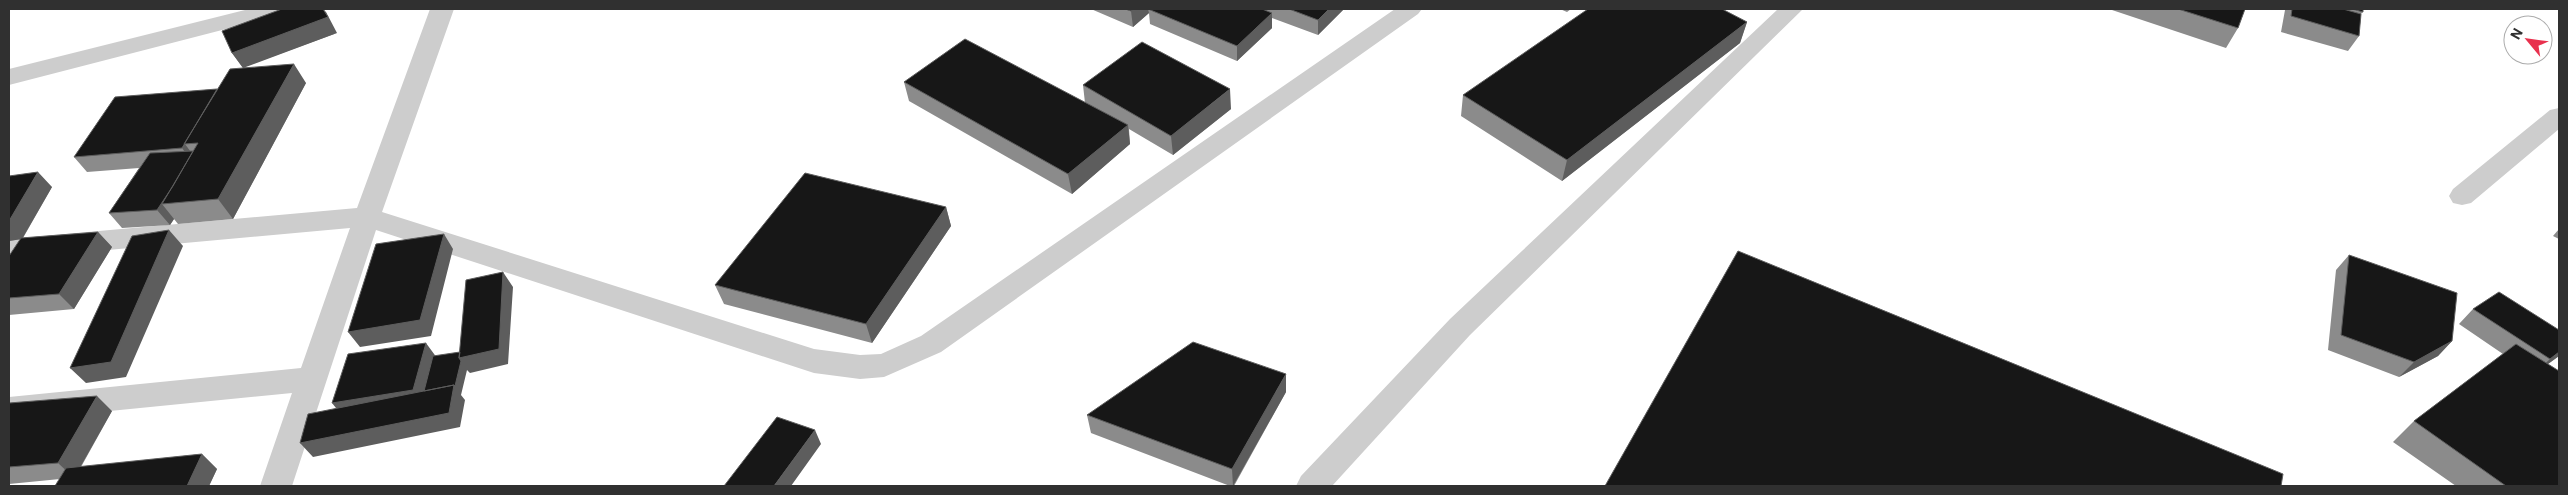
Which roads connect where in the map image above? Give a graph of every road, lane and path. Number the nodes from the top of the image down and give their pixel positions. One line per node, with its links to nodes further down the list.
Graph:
1 (276, 9): 5 (street)
2 (442, 9): 8 (street)
3 (1410, 9): 8 (street)
4 (1791, 9): 13 (street)
5 (9, 77)
6 (2559, 116): 7 (street)
7 (2462, 196)
8 (367, 217): 9 (street); 10 (street)
9 (9, 249)
10 (312, 380): 11 (street); 12 (street)
11 (9, 409)
12 (276, 486)
13 (1312, 486)

